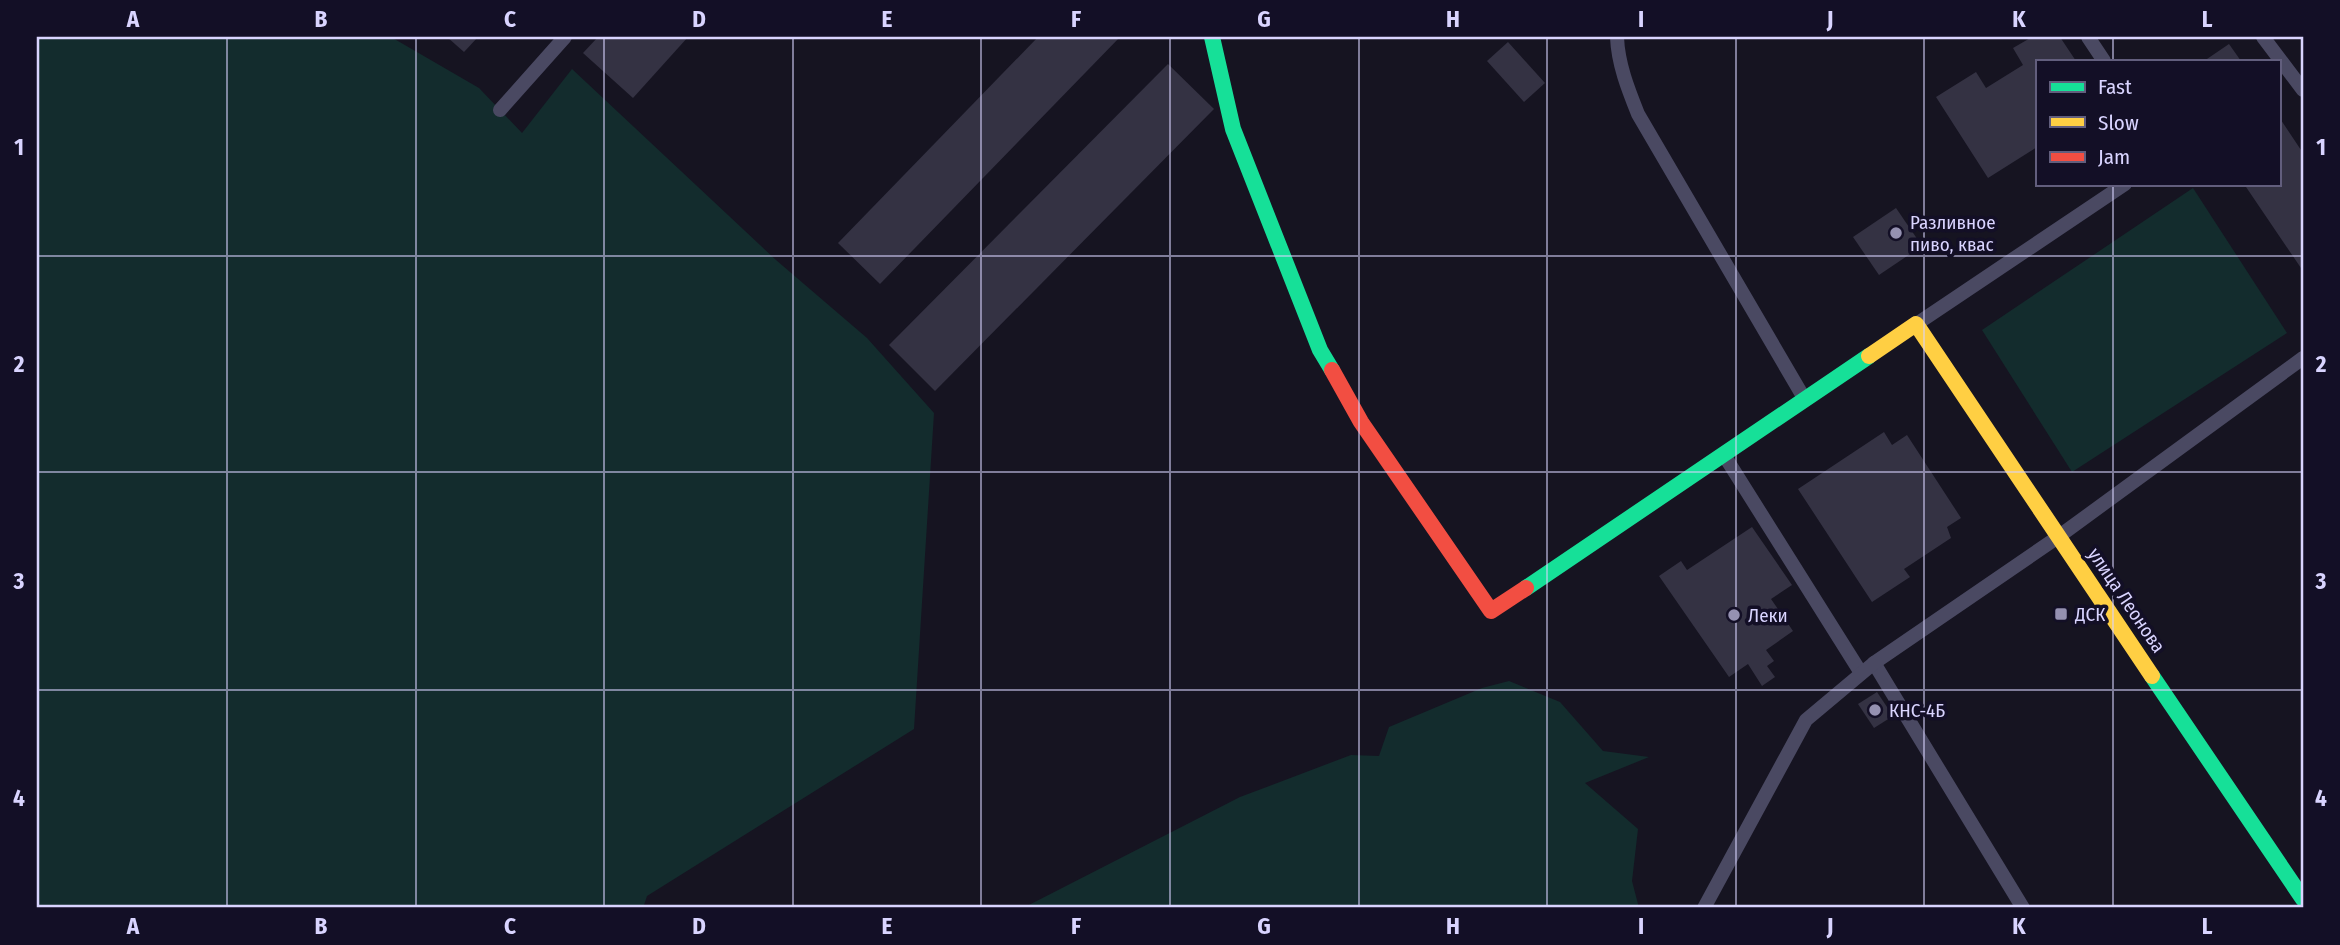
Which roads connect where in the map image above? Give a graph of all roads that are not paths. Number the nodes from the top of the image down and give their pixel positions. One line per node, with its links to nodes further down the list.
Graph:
1 (565, 37): 8 (lane)
2 (1212, 37): 13 (street)
3 (1617, 37): 12 (lane)
4 (2088, 37): 6 (lane)
5 (2263, 37): 7 (lane)
6 (2103, 60)
7 (2303, 90)
8 (500, 110)
9 (2122, 186): 10 (lane)
10 (1916, 324): 12 (street); 14 (street, улица Леонова)
11 (2303, 358): 14 (lane)
12 (1805, 400): 13 (street)
13 (1723, 454): 16 (lane)
14 (2058, 537): 15 (lane); 17 (street, улица Леонова)
15 (1874, 663): 16 (lane); 19 (lane)
16 (1861, 673): 18 (lane)
17 (2303, 899)
18 (1704, 908)
19 (2022, 908)

